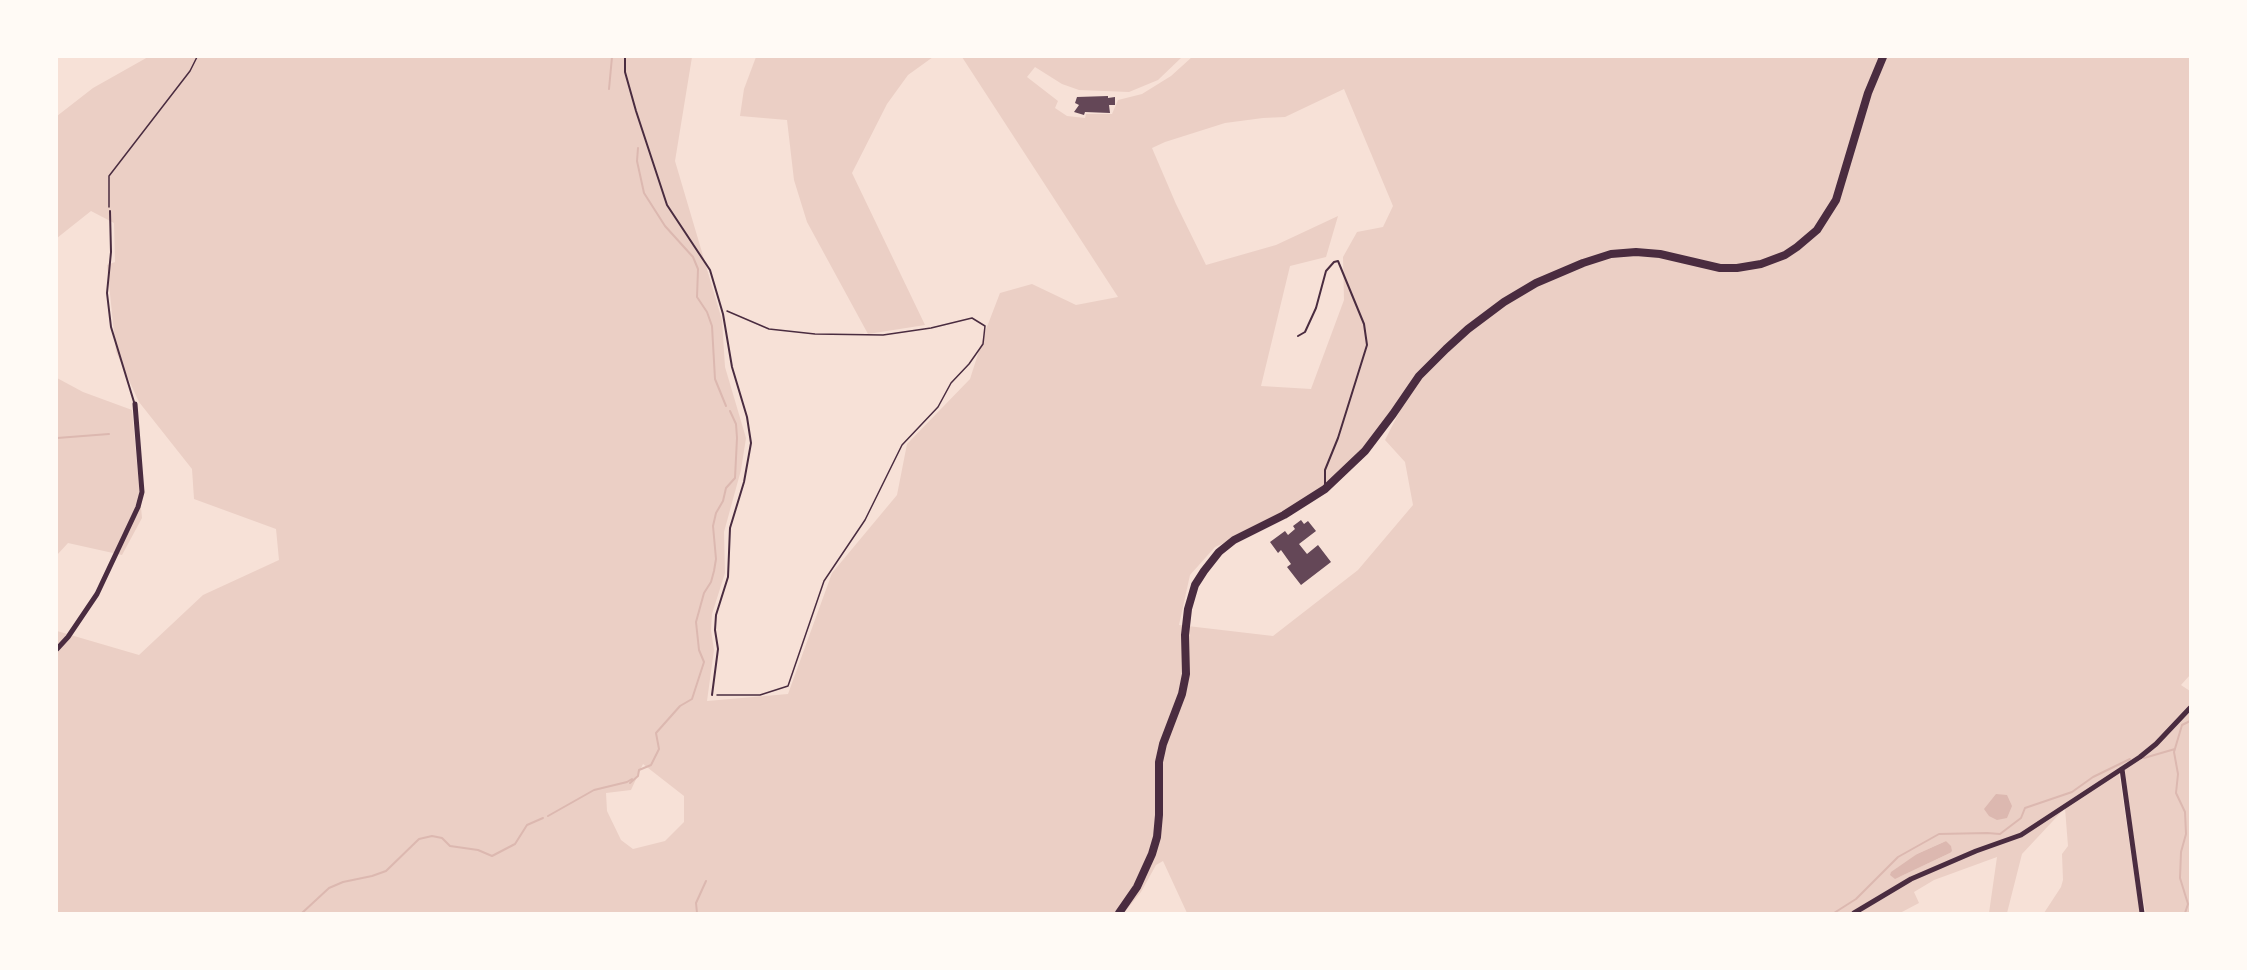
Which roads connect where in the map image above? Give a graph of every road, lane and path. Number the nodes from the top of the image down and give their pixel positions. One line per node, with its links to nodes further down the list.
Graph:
1 (197, 57): 4 (path)
2 (625, 57): 5 (lane)
3 (1883, 57): 8 (main road)
4 (110, 211): 7 (lane)
5 (721, 308): 10 (lane); 10 (path)
6 (1298, 336): 8 (lane)
7 (135, 404): 9 (street)
8 (1324, 489): 13 (main road)
9 (57, 650)
10 (712, 695)
11 (2190, 708): 12 (street)
12 (2122, 769): 14 (street); 15 (street)
13 (1119, 913)
14 (1854, 913)
15 (2142, 913)

